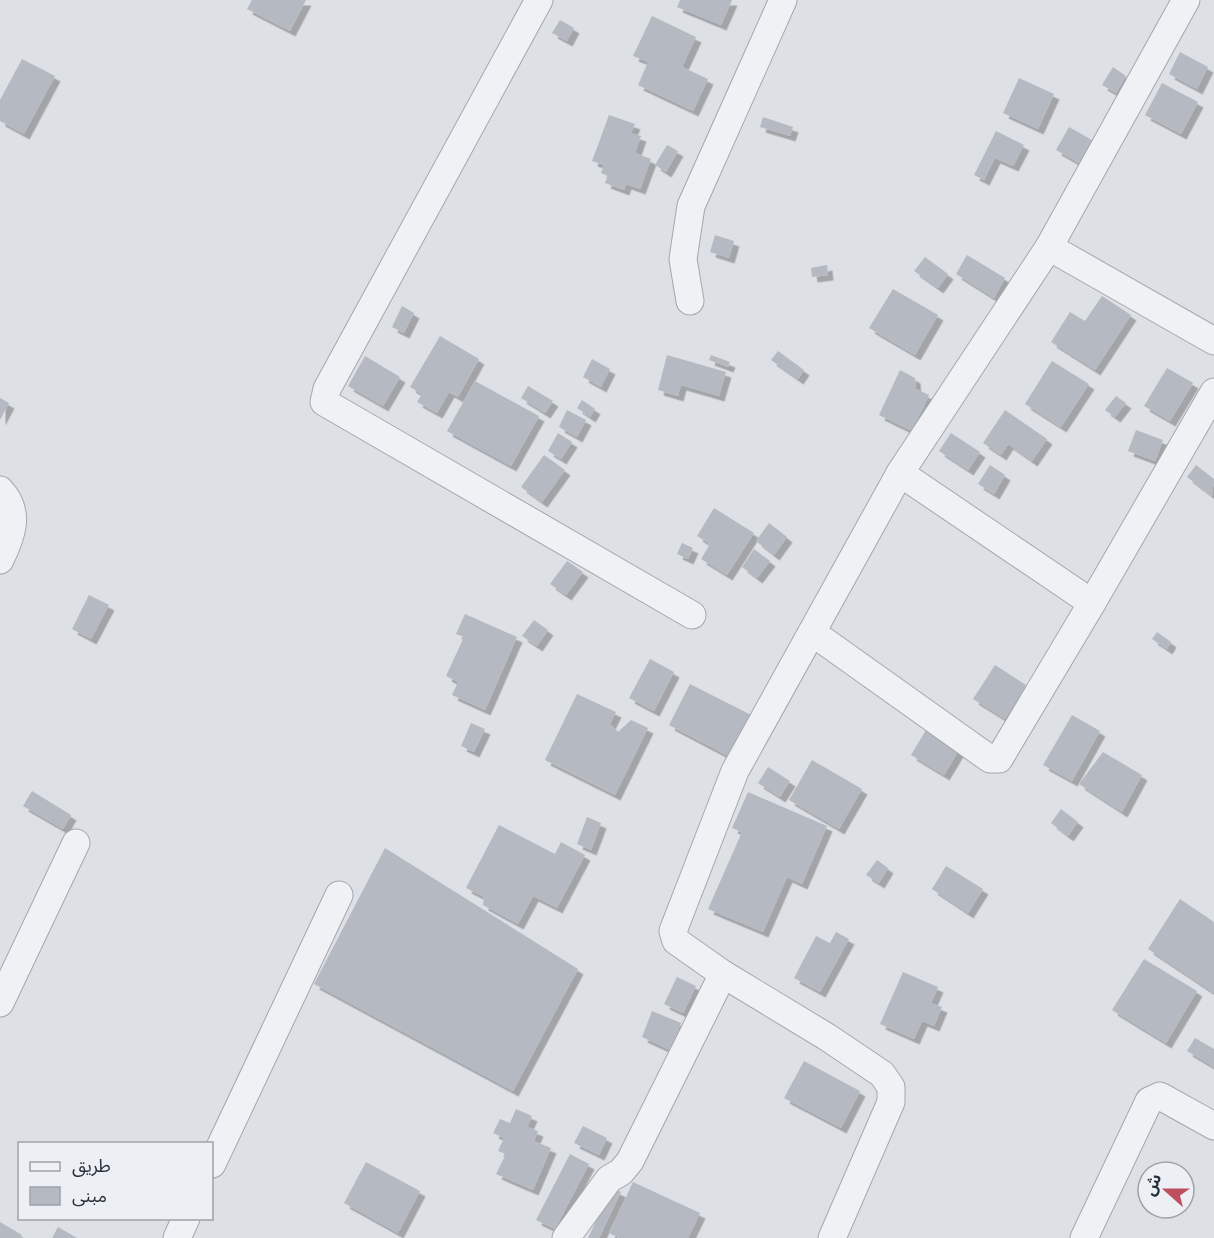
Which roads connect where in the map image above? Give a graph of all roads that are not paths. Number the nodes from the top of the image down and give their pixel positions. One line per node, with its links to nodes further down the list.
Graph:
1 (539, 0): 12 (street)
2 (783, 0): 5 (street)
3 (1185, 0): 4 (street)
4 (1049, 247): 6 (street); 8 (street)
5 (690, 301)
6 (1214, 341)
7 (1214, 392): 11 (street)
8 (900, 473): 11 (street); 13 (street)
9 (0, 490): 10 (street)
10 (0, 560)
11 (1092, 603): 13 (street)
12 (692, 615)
13 (813, 633): 16 (street)
14 (76, 843): 17 (street)
15 (339, 895): 19 (street)
16 (723, 974): 22 (street); 23 (street)
17 (0, 1003)
18 (1214, 1126): 24 (street)
19 (213, 1162)
20 (185, 1220): 21 (street)
21 (177, 1238)
22 (566, 1238)
23 (832, 1238)
24 (1084, 1238)

